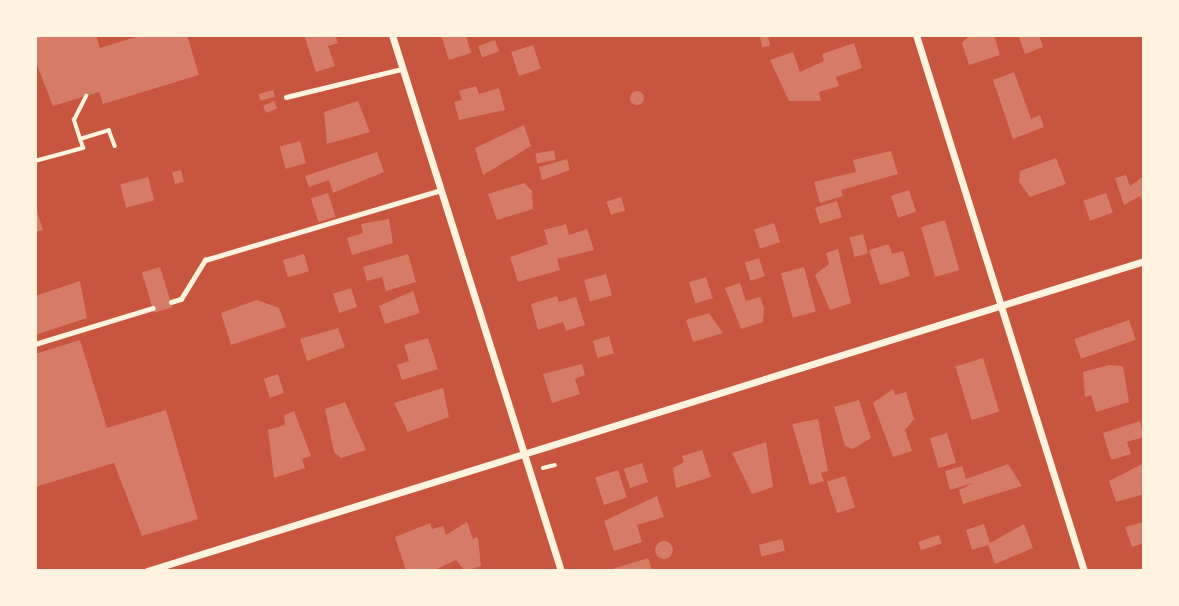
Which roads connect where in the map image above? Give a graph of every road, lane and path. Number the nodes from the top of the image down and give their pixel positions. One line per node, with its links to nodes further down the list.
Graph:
1 (392, 35): 3 (street)
2 (916, 35): 12 (street)
3 (403, 69): 5 (lane); 9 (street)
4 (86, 96): 6 (path)
5 (286, 97)
6 (80, 139): 7 (path); 8 (path)
7 (115, 146)
8 (35, 161)
9 (441, 190): 11 (lane); 15 (street)
10 (1144, 261): 12 (street)
11 (171, 302)
12 (1001, 306): 15 (street); 20 (street)
13 (153, 308): 14 (lane)
14 (35, 344)
15 (524, 454): 18 (street); 19 (street)
16 (555, 464): 17 (path)
17 (543, 468)
18 (147, 571)
19 (561, 571)
20 (1084, 571)

